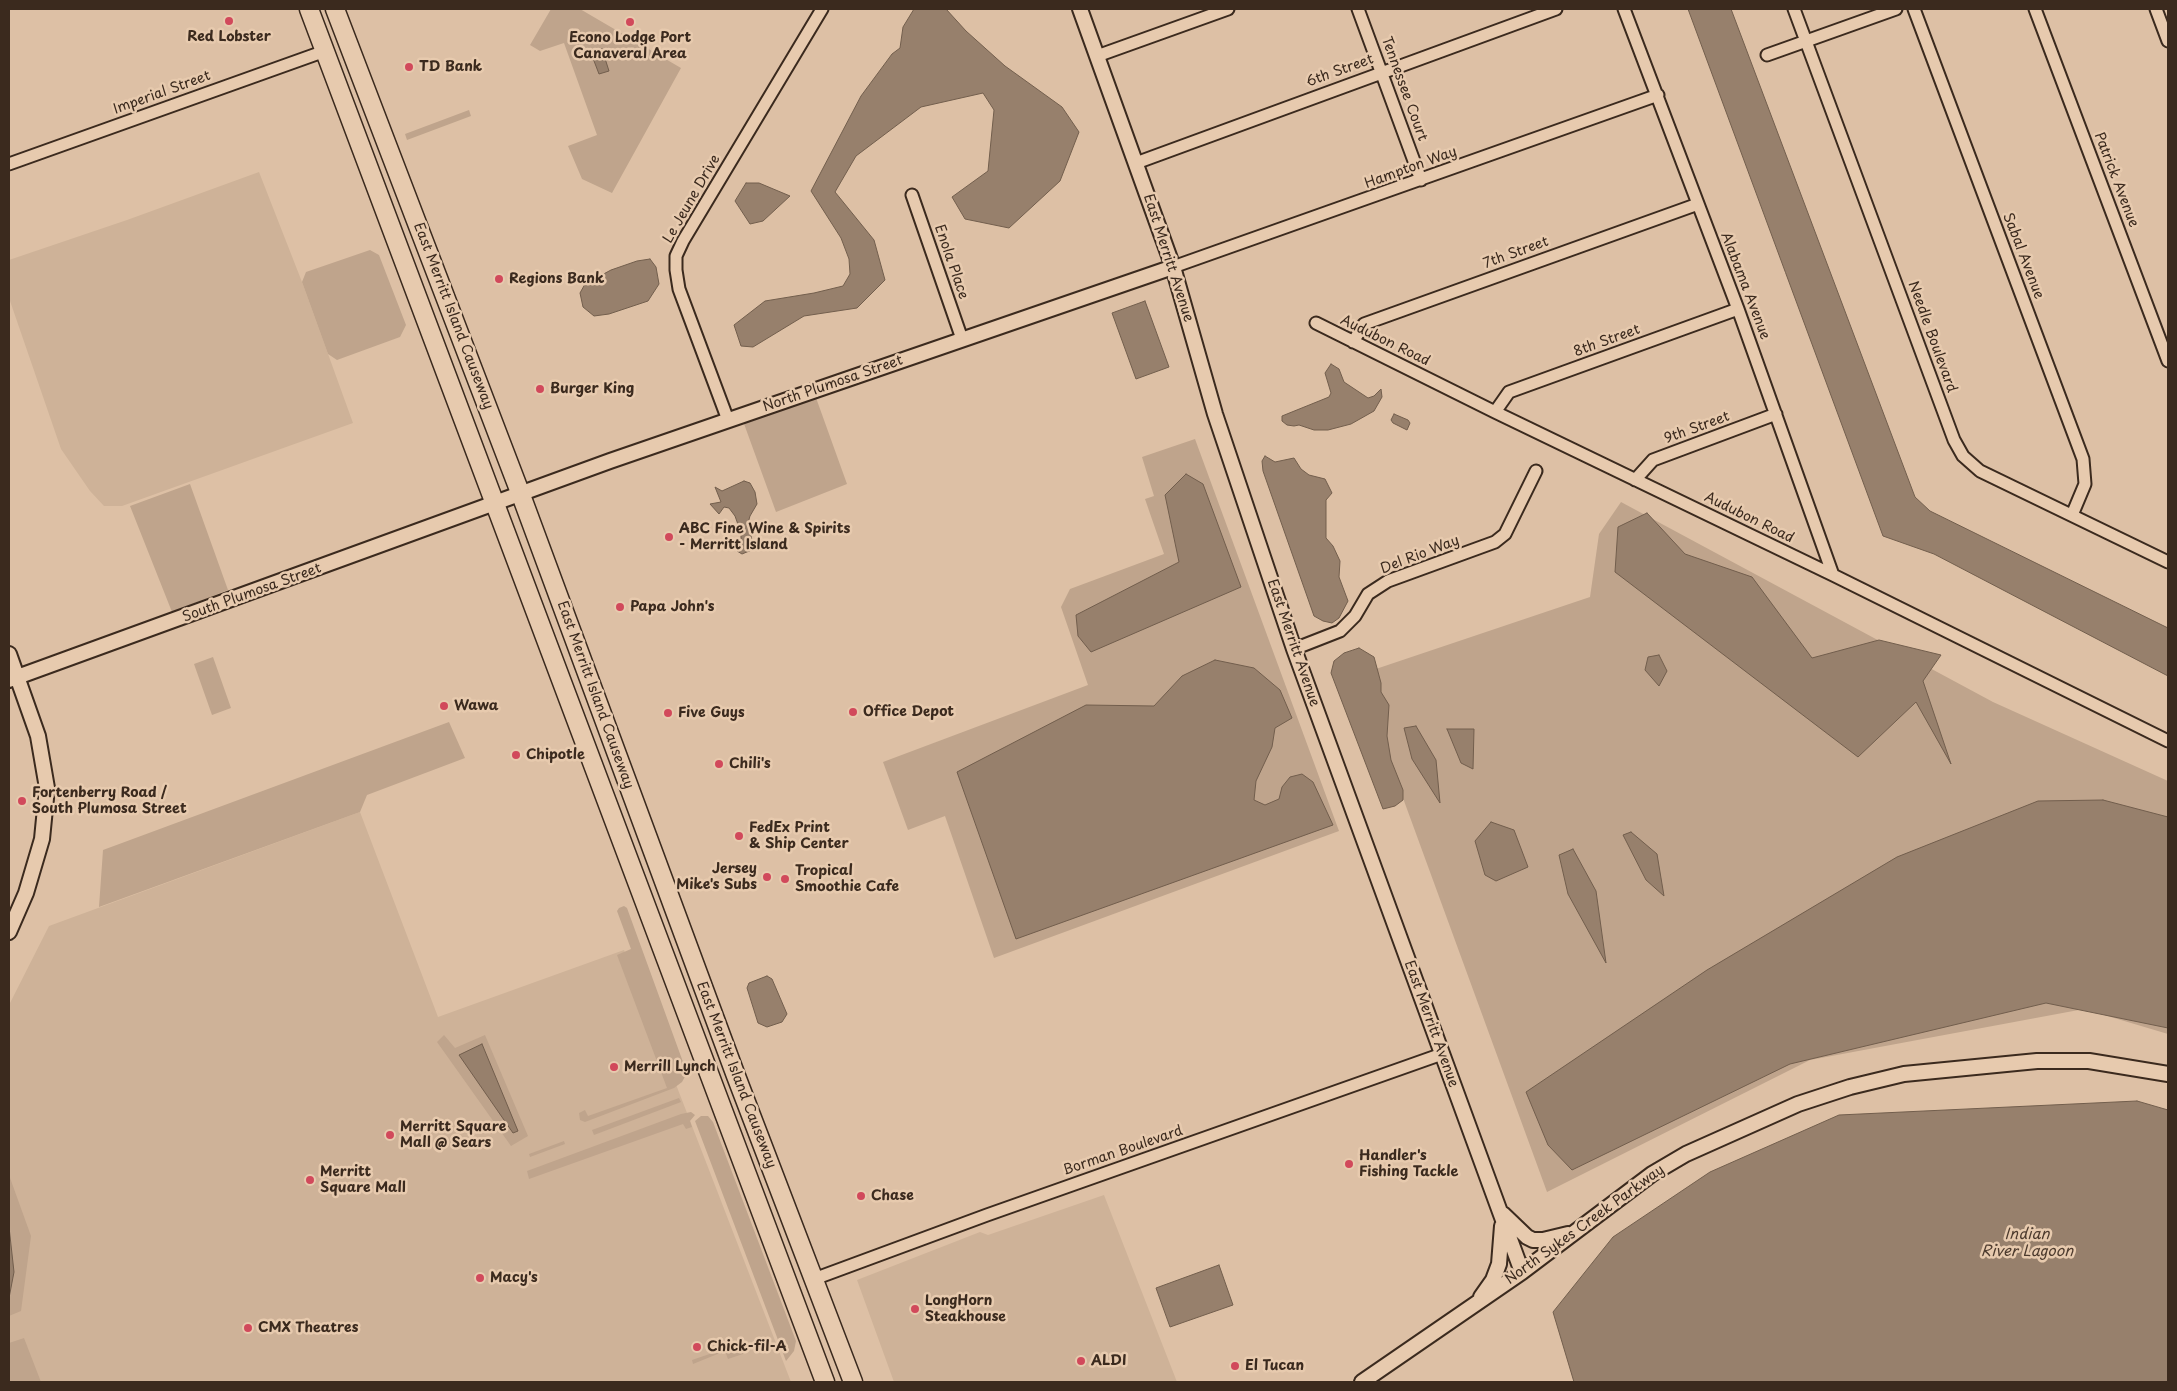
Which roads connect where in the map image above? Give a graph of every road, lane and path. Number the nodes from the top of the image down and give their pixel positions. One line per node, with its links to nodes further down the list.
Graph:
1 (308, 9): 16 (main road, East Merritt Island Causeway)
2 (335, 9): 37 (main road, East Merritt Island Causeway)
3 (822, 9): 34 (street, Le Jeune Drive)
4 (1080, 9): 18 (street, East Merritt Avenue)
5 (1228, 9): 18 (street)
6 (1358, 9): 19 (street, Tennessee Court)
7 (1556, 9): 19 (street, 6th Street)
8 (1624, 9): 20 (street, Alabama Avenue)
9 (1794, 9): 15 (street, Needle Boulevard)
10 (1896, 9): 15 (street)
11 (1914, 9): 39 (street, Sabal Avenue)
12 (2035, 9): 31 (street, Patrick Avenue)
13 (2156, 9): 14 (street)
14 (2168, 41)
15 (1806, 42): 17 (street); 39 (street, Needle Boulevard)
16 (325, 51): 22 (street, Imperial Street); 38 (main road, East Merritt Island Causeway)
17 (1767, 55)
18 (1097, 56): 21 (street, East Merritt Avenue)
19 (1382, 72): 21 (street, 6th Street); 23 (street, Tennessee Court)
20 (1658, 95): 23 (street, Hampton Way); 25 (street, Alabama Avenue)
21 (1136, 163): 26 (street, East Merritt Avenue)
22 (9, 164)
23 (1421, 180): 26 (street, Hampton Way)
24 (912, 195): 29 (street, Enola Place)
25 (1698, 204): 27 (street, Alabama Avenue); 30 (street, 7th Street)
26 (1173, 267): 29 (street, North Plumosa Street); 42 (street, East Merritt Avenue)
27 (1738, 309): 32 (street, 8th Street); 33 (street, Alabama Avenue)
28 (1316, 323): 30 (street, Audubon Road)
29 (962, 339): 34 (street, North Plumosa Street)
30 (1353, 342): 32 (street, Audubon Road)
31 (2168, 360)
32 (1496, 412): 36 (street, Audubon Road)
33 (1776, 414): 36 (street, 9th Street); 41 (street, Alabama Avenue)
34 (728, 420): 37 (street, North Plumosa Street)
35 (1536, 471): 42 (street, Del Rio Way)
36 (1636, 480): 41 (street, Audubon Road)
37 (521, 495): 38 (street, North Plumosa Street); 47 (main road, East Merritt Island Causeway)
38 (495, 505): 44 (street, South Plumosa Street); 45 (main road, East Merritt Island Causeway)
39 (2072, 515): 40 (street, Needle Boulevard)
40 (2168, 562)
41 (1833, 575): 46 (street, Audubon Road)
42 (1294, 649): 51 (street, East Merritt Avenue)
43 (9, 654): 44 (street)
44 (13, 679): 50 (street)
45 (567, 698): 47 (main road); 48 (main road, East Merritt Island Causeway)
46 (2168, 741)
47 (618, 758): 49 (main road, East Merritt Island Causeway)
48 (599, 782): 49 (main road); 54 (main road, East Merritt Island Causeway)
49 (647, 836): 57 (main road, East Merritt Island Causeway)
50 (9, 932)
51 (1442, 1054): 53 (street, East Merritt Avenue); 57 (street, Borman Boulevard)
52 (2168, 1074): 55 (street, North Sykes Creek Parkway)
53 (1501, 1215): 55 (street); 56 (street, East Merritt Avenue); 58 (street)
54 (767, 1227): 57 (main road); 59 (main road, East Merritt Island Causeway)
55 (1574, 1232): 56 (street, North Sykes Creek Parkway)
56 (1522, 1272): 58 (street, North Sykes Creek Parkway)
57 (814, 1278): 62 (main road, East Merritt Island Causeway)
58 (1476, 1304): 63 (street, North Sykes Creek Parkway)
59 (819, 1364): 60 (main road, East Merritt Island Causeway); 61 (main road)
60 (826, 1382)
61 (841, 1382)
62 (853, 1382)
63 (1362, 1382)

